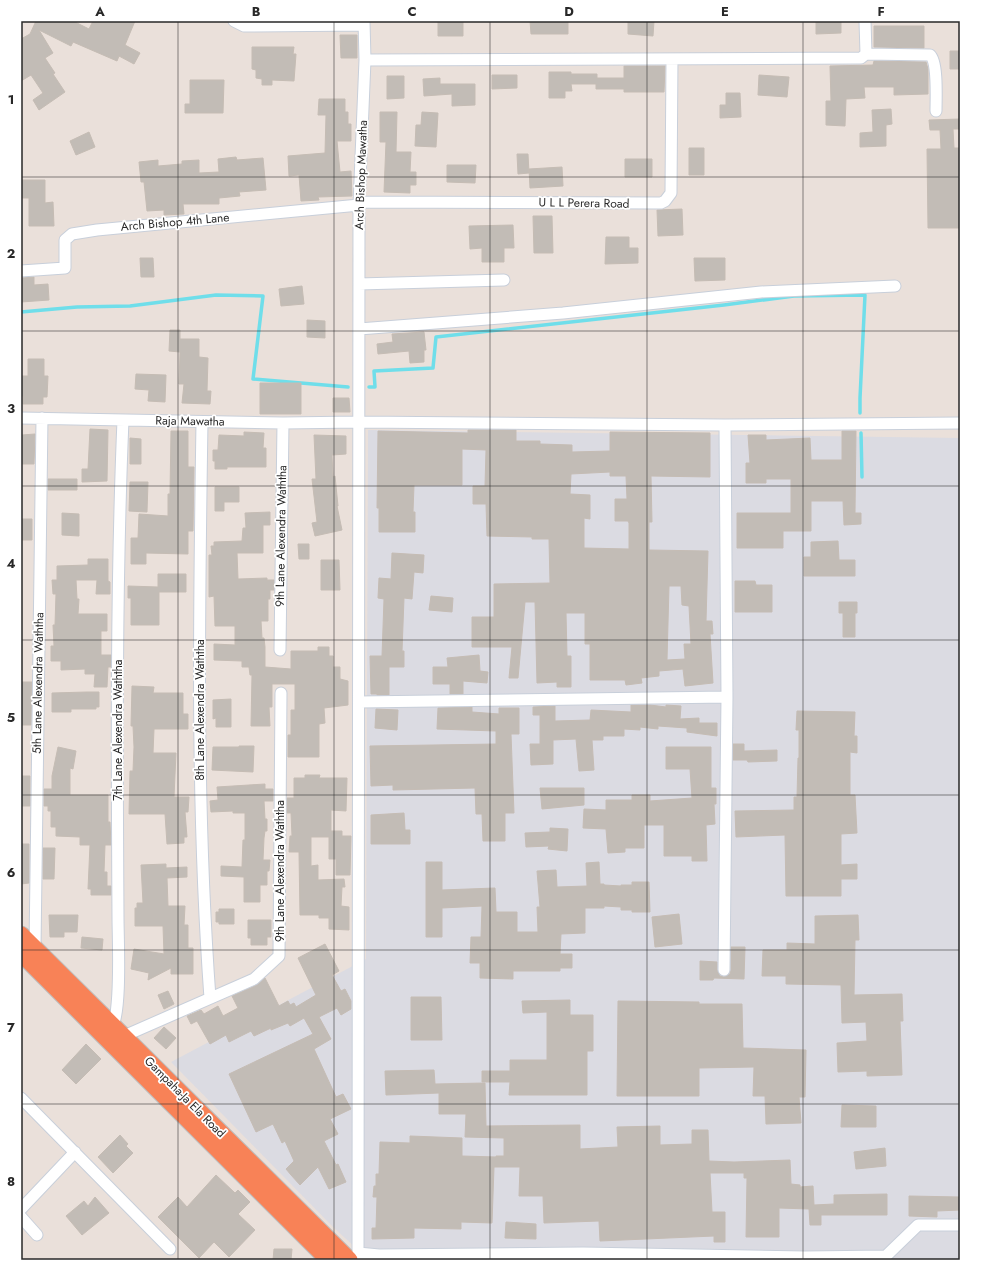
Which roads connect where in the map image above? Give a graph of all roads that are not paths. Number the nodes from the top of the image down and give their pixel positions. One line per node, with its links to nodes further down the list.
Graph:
1 (234, 21): 3 (street)
2 (865, 21): 4 (street)
3 (364, 23): 6 (street, Arch Bishop Mawatha)
4 (866, 54): 5 (street); 7 (street)
5 (672, 59): 6 (street); 8 (street, U L L Perera Road)
6 (365, 60): 8 (street, Arch Bishop Mawatha)
7 (936, 111)
8 (359, 204): 9 (street, Arch Bishop 4th Lane); 11 (street, Arch Bishop Mawatha)
9 (21, 271)
10 (504, 280): 11 (street)
11 (359, 284): 13 (street, Arch Bishop Mawatha)
12 (895, 286): 13 (street)
13 (359, 329): 18 (street, Arch Bishop Mawatha)
14 (21, 418): 15 (street, Raja Mawatha)
15 (42, 418): 16 (street, Raja Mawatha); 27 (street, 5th Lane Alexendra Waththa)
16 (123, 420): 17 (street, Raja Mawatha); 30 (street, 7th Lane Alexendra Waththa)
17 (202, 422): 19 (street, Raja Mawatha); 29 (street, 8th Lane Alexendra Waththa)
18 (358, 422): 19 (street, Raja Mawatha); 21 (street, Raja Mawatha); 25 (street, Arch Bishop Mawatha)
19 (282, 423): 22 (street, 9th Lane Alexendra Waththa)
20 (960, 423): 21 (street, Raja Mawatha)
21 (725, 424): 24 (street)
22 (280, 650)
23 (281, 693): 29 (street, 9th Lane Alexendra Waththa)
24 (727, 697): 25 (street); 28 (street)
25 (359, 702): 38 (street, Arch Bishop Mawatha)
26 (21, 935): 27 (highway, Gampaha-Ja Ela Road)
27 (28, 950): 30 (highway, Gampaha-Ja Ela Road)
28 (724, 970)
29 (210, 998): 30 (street, 9th Lane Alexendra Waththa)
30 (115, 1036): 38 (highway, Gampaha-Ja Ela Road); 39 (highway, Gampaha-Ja Ela Road)
31 (21, 1098): 32 (street)
32 (75, 1152): 33 (street); 37 (street)
33 (21, 1209)
34 (21, 1218): 36 (street)
35 (960, 1225): 38 (street)
36 (37, 1236)
37 (170, 1249)
38 (355, 1258)
39 (329, 1260)

